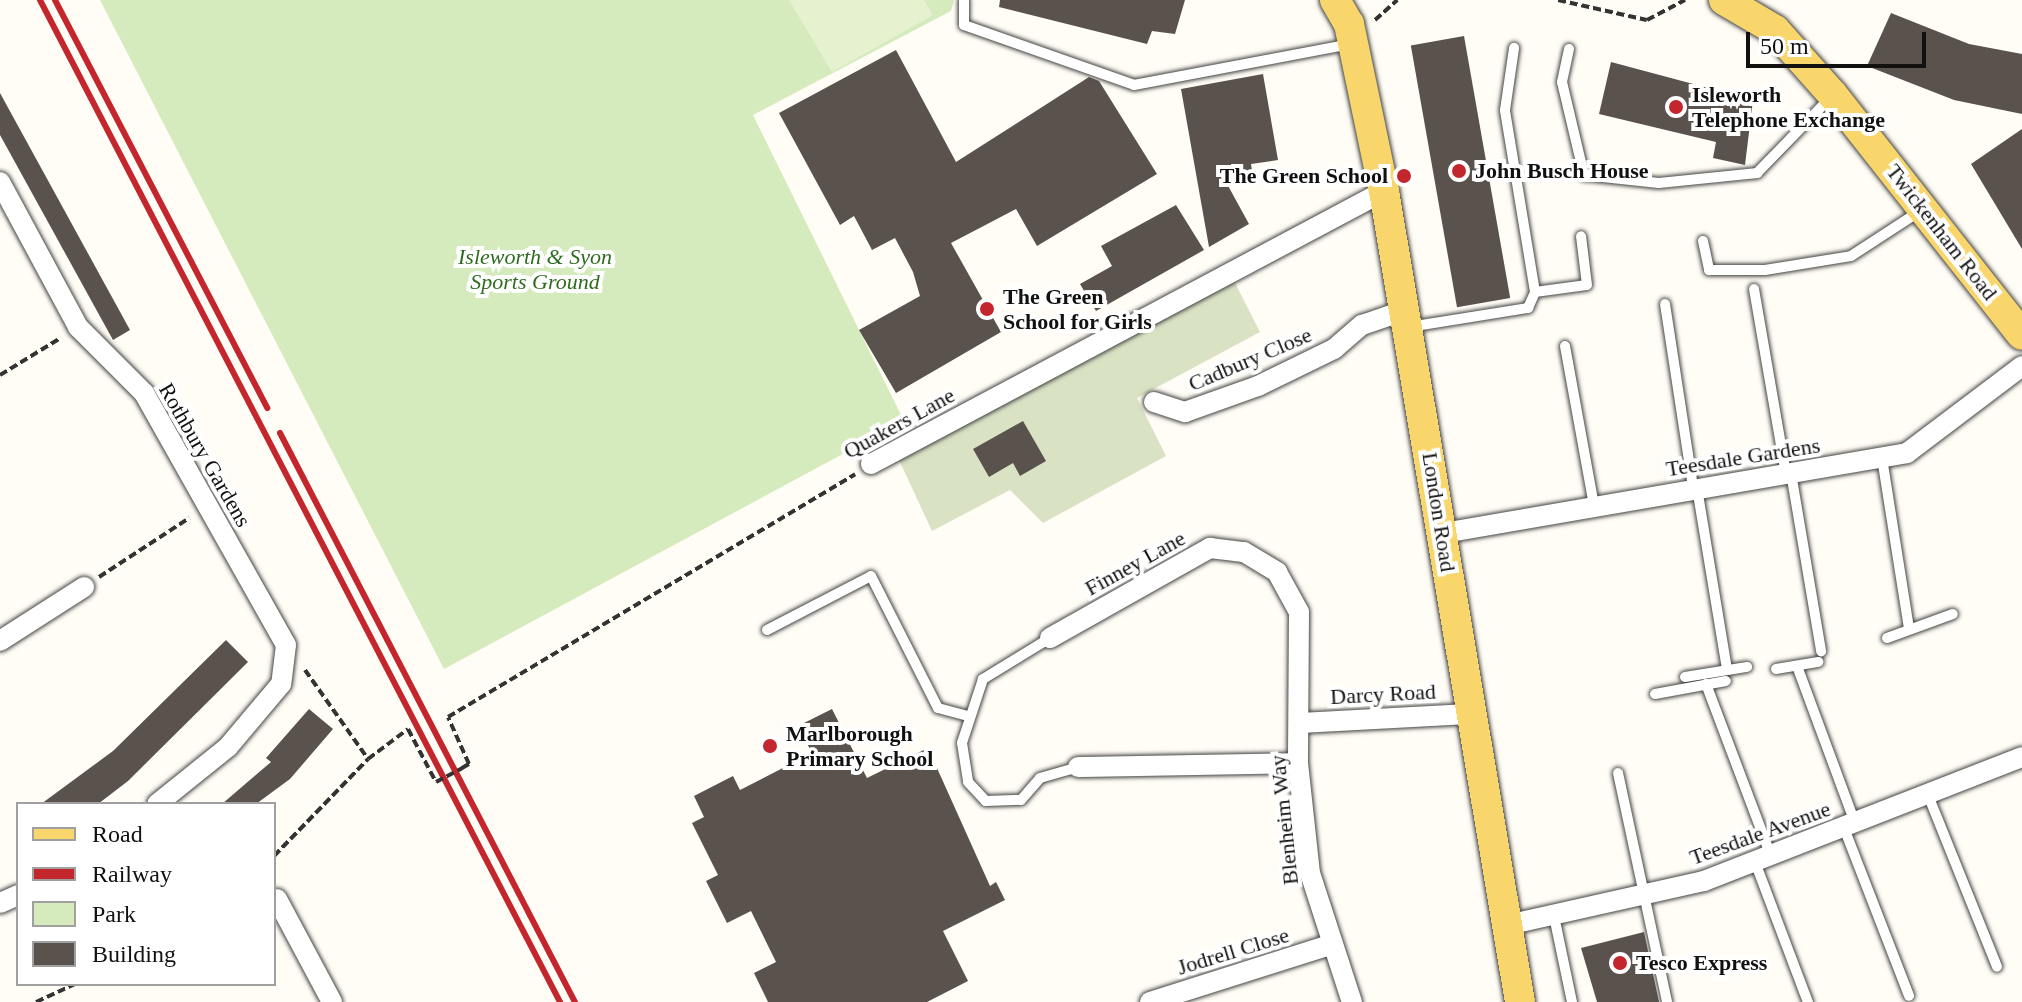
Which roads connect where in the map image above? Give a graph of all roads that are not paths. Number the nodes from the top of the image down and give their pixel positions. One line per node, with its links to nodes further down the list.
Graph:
1 (964, 0): 3 (lane)
2 (1733, 2): 6 (main road, Twickenham Road)
3 (1352, 19): 8 (main road, London Road)
4 (1514, 48): 13 (lane)
5 (1569, 49): 6 (lane)
6 (1833, 95): 9 (main road, Twickenham Road)
7 (0, 182): 48 (street, Rothbury Gardens)
8 (1384, 191): 15 (main road, London Road); 21 (street, Quakers Lane)
9 (1925, 208): 11 (lane); 16 (main road, Twickenham Road)
10 (1581, 236): 13 (lane)
11 (1703, 241)
12 (1754, 289): 22 (lane)
13 (1535, 292): 15 (lane)
14 (1665, 304): 23 (lane)
15 (1404, 319): 19 (street, Cadbury Close); 25 (main road, London Road)
16 (2022, 335)
17 (1565, 346): 24 (lane)
18 (2022, 366): 20 (street, Teesdale Gardens)
19 (1154, 402)
20 (1882, 458): 22 (street, Teesdale Gardens); 28 (lane)
21 (871, 464)
22 (1789, 473): 23 (street, Teesdale Gardens); 33 (lane)
23 (1695, 488): 24 (street, Teesdale Gardens); 36 (lane)
24 (1594, 505): 25 (street, Teesdale Gardens)
25 (1444, 533): 40 (main road, London Road)
26 (84, 587): 32 (street)
27 (1953, 614): 28 (lane)
28 (1909, 628): 31 (lane)
29 (767, 630): 41 (lane)
30 (1050, 638): 41 (lane); 42 (street, Finney Lane)
31 (1887, 638)
32 (0, 641)
33 (1797, 666): 35 (lane); 49 (lane)
34 (1747, 667): 36 (lane)
35 (1776, 669)
36 (1727, 676): 37 (lane); 38 (lane)
37 (1685, 677)
38 (1706, 684): 39 (lane); 50 (lane)
39 (1655, 694)
40 (1468, 714): 42 (street, Darcy Road); 54 (main road, London Road)
41 (967, 716): 45 (lane)
42 (1301, 723): 44 (street, Blenheim Way)
43 (2022, 757): 47 (street, Teesdale Avenue)
44 (1298, 763): 45 (street); 55 (street, Blenheim Way)
45 (1078, 767)
46 (1618, 773): 51 (lane)
47 (1928, 795): 49 (street, Teesdale Avenue); 56 (lane)
48 (159, 802)
49 (1849, 825): 50 (street, Teesdale Avenue); 57 (lane)
50 (1763, 859): 51 (street, Teesdale Avenue); 64 (lane)
51 (1645, 895): 53 (street, Teesdale Avenue); 63 (lane)
52 (277, 899): 58 (street)
53 (1554, 916): 54 (street, Teesdale Avenue); 62 (lane)
54 (1507, 925): 61 (main road, London Road)
55 (1330, 945): 59 (street, Jodrell Close); 60 (street, Blenheim Way)
56 (1997, 967)
57 (1909, 996)
58 (332, 1002)
59 (1150, 1002)
60 (1352, 1002)
61 (1520, 1002)
62 (1572, 1002)
63 (1667, 1002)
64 (1808, 1002)

